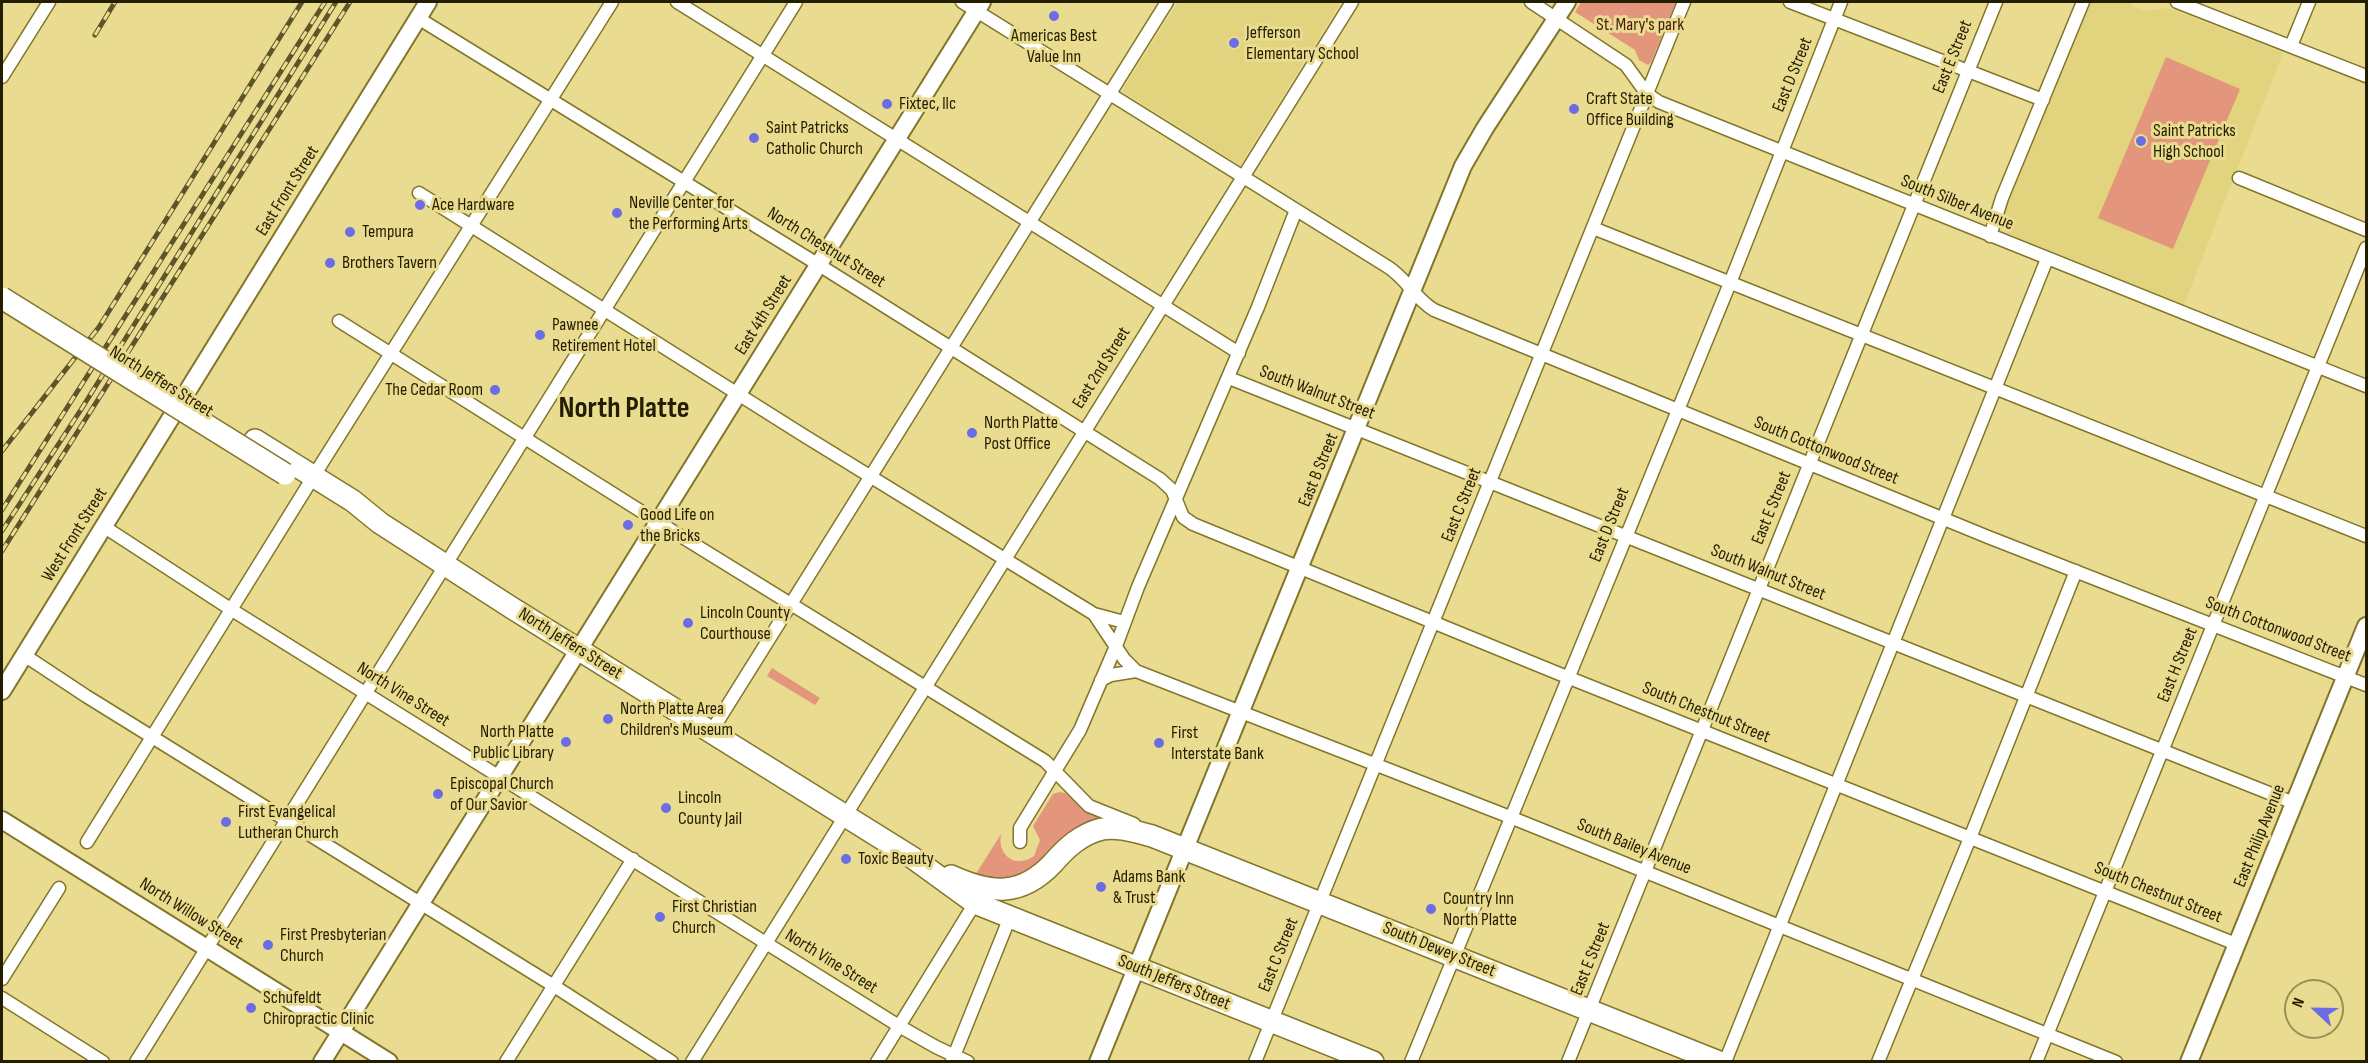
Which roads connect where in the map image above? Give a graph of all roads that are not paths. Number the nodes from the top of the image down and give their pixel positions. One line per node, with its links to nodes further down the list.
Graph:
1 (49, 2): 25 (street)
2 (428, 2): 18 (main road, East Front Street)
3 (612, 2): 28 (street)
4 (677, 2): 22 (street)
5 (796, 2): 22 (street)
6 (1167, 2): 26 (street)
7 (1352, 2): 32 (street, East 2nd Street)
8 (1531, 2): 19 (street, South Silber Avenue)
9 (1567, 2): 19 (main road, East B Street)
10 (1684, 2): 27 (street, East C Street)
11 (1790, 2): 20 (street)
12 (1841, 2): 20 (street, East D Street)
13 (1996, 2): 23 (street, East E Street)
14 (2083, 2): 29 (street)
15 (2177, 2): 21 (street)
16 (2309, 2): 21 (street)
17 (973, 4): 26 (street, South Cottonwood Street); 30 (main road, East 4th Street)
18 (418, 18): 28 (street, North Chestnut Street); 63 (main road, East Front Street)
19 (1557, 18): 27 (street, South Silber Avenue); 48 (main road, East B Street)
20 (1834, 19): 23 (street); 31 (street, East D Street)
21 (2291, 46): 24 (street)
22 (763, 54): 30 (street); 34 (street)
23 (1967, 71): 29 (street); 36 (street, East E Street)
24 (2367, 76)
25 (2, 77)
26 (1110, 94): 32 (street, South Cottonwood Street); 38 (street)
27 (1647, 94): 31 (street, South Silber Avenue); 40 (street, East C Street)
28 (552, 100): 34 (street, North Chestnut Street); 39 (street)
29 (2043, 100): 42 (street)
30 (897, 138): 38 (street); 45 (main road, East 4th Street)
31 (1782, 151): 36 (street, South Silber Avenue); 47 (street, East D Street)
32 (1243, 177): 37 (street, South Cottonwood Street); 50 (street, East 2nd Street)
33 (2238, 178): 41 (street)
34 (683, 182): 45 (street, North Chestnut Street); 51 (street)
35 (419, 193): 39 (street)
36 (1913, 205): 42 (street, South Silber Avenue); 53 (street, East E Street)
37 (1296, 210): 48 (street, South Cottonwood Street); 56 (street)
38 (1030, 221): 50 (street); 54 (street)
39 (472, 227): 51 (street); 55 (street)
40 (1593, 228): 47 (street); 57 (street, East C Street)
41 (2367, 230)
42 (1990, 236): 44 (street, South Silber Avenue)
43 (2367, 248): 58 (street, East H Street)
44 (2047, 259): 58 (street, South Silber Avenue); 61 (street)
45 (819, 265): 54 (street, North Chestnut Street); 62 (main road, East 4th Street)
46 (2, 282): 69 (highway, North Jeffers Street)
47 (1730, 283): 53 (street); 64 (street, East D Street)
48 (1413, 290): 57 (street, South Cottonwood Street); 65 (main road, East B Street)
49 (2, 298): 69 (highway, North Jeffers Street, bridge)
50 (1163, 305): 56 (street); 66 (street, East 2nd Street)
51 (604, 310): 62 (street); 67 (street)
52 (339, 321): 55 (street, South Dewey Street)
53 (1860, 335): 61 (street); 68 (street, East E Street)
54 (951, 348): 66 (street, North Chestnut Street); 70 (street)
55 (391, 353): 67 (street, South Dewey Street); 72 (street)
56 (1239, 353): 59 (street)
57 (1542, 354): 64 (street, South Cottonwood Street); 71 (street, East C Street)
58 (2319, 367): 60 (street, South Silber Avenue); 73 (street, East H Street)
59 (1229, 378): 65 (street, South Walnut Street); 74 (street)
60 (2367, 386)
61 (1995, 389): 73 (street); 75 (street)
62 (738, 394): 70 (street); 76 (main road, East 4th Street)
63 (182, 400): 77 (main road, West Front Street)
64 (1677, 409): 68 (street, South Cottonwood Street); 78 (street, East D Street)
65 (1357, 428): 71 (street, South Walnut Street); 82 (main road, East B Street)
66 (1084, 431): 74 (street, North Chestnut Street); 80 (street, East 2nd Street)
67 (525, 438): 76 (street, South Dewey Street); 81 (street)
68 (1809, 463): 75 (street, South Cottonwood Street); 84 (street, East E Street)
69 (289, 469): 72 (highway, North Jeffers Street)
70 (872, 477): 80 (street); 85 (street)
71 (1491, 481): 78 (street, South Walnut Street); 89 (street, East C Street)
72 (310, 482): 81 (highway, North Jeffers Street); 86 (street)
73 (2266, 496): 79 (street); 90 (street, East H Street)
74 (1175, 500): 82 (street, South Chestnut Street); 88 (street)
75 (1943, 518): 83 (street, South Cottonwood Street); 92 (street)
76 (658, 522): 85 (street, South Dewey Street); 94 (main road, East 4th Street)
77 (103, 526): 86 (street, North Vine Street); 95 (main road, West Front Street)
78 (1625, 535): 84 (street, South Walnut Street); 98 (street, East D Street)
79 (2367, 536)
80 (1006, 560): 87 (street); 101 (street, East 2nd Street)
81 (446, 565): 94 (highway, North Jeffers Street); 103 (street)
82 (1301, 568): 89 (street, South Chestnut Street); 105 (main road, East B Street)
83 (2076, 571): 90 (street, South Cottonwood Street); 104 (street)
84 (1759, 589): 92 (street, South Walnut Street); 106 (street, East E Street)
85 (792, 604): 101 (street, South Dewey Street); 107 (street)
86 (232, 610): 103 (street, North Vine Street); 108 (street)
87 (1094, 614): 88 (street); 93 (street, South Bailey Avenue)
88 (1124, 622): 93 (street)
89 (1433, 623): 98 (street, South Chestnut Street); 110 (street, East C Street)
90 (2214, 624): 97 (street, South Cottonwood Street); 109 (street, East H Street)
91 (2367, 626): 97 (main road, East Philip Avenue)
92 (1893, 642): 104 (street, South Walnut Street); 113 (street)
93 (1116, 646): 96 (street, South Bailey Avenue); 99 (street)
94 (578, 649): 107 (highway, North Jeffers Street); 112 (main road, East 4th Street)
95 (24, 655): 102 (main road, West Front Street); 108 (street)
96 (1136, 671): 99 (street); 105 (street, South Bailey Avenue)
97 (2346, 676): 100 (street, South Cottonwood Street); 114 (main road, East Philip Avenue)
98 (1567, 677): 106 (street, South Chestnut Street); 116 (street, East D Street)
99 (1101, 680): 111 (street)
100 (2367, 685)
101 (925, 686): 111 (street, South Dewey Street); 115 (street, East 2nd Street)
102 (2, 691)
103 (366, 693): 112 (street, North Vine Street); 118 (street)
104 (2026, 696): 109 (street, South Walnut Street); 121 (street)
105 (1241, 713): 110 (street, South Bailey Avenue); 124 (main road, East B Street)
106 (1702, 731): 113 (street, South Chestnut Street); 127 (street, East E Street)
107 (711, 732): 115 (highway, North Jeffers Street)
108 (153, 737): 118 (street); 122 (street)
109 (2163, 750): 114 (street, South Walnut Street); 129 (street, East H Street)
110 (1375, 765): 116 (street, South Bailey Avenue); 130 (street, East C Street)
111 (1055, 773): 120 (street, South Dewey Street); 123 (street)
112 (500, 776): 126 (street, North Vine Street); 131 (main road, East 4th Street)
113 (1836, 784): 121 (street, South Chestnut Street); 134 (street)
114 (2294, 803): 136 (main road, East Philip Avenue)
115 (846, 816): 125 (highway, North Jeffers Street); 135 (street, East 2nd Street)
116 (1510, 817): 127 (street, South Bailey Avenue); 138 (street, East D Street)
117 (2, 820): 137 (main road, North Willow Street)
118 (287, 820): 131 (street); 137 (street)
119 (1119, 828): 120 (highway, South Dewey Street); 125 (highway, North Jeffers Street)
120 (1160, 838): 124 (highway, South Dewey Street)
121 (1970, 838): 129 (street, South Chestnut Street); 140 (street)
122 (87, 842)
123 (1020, 842)
124 (1184, 847): 130 (highway, South Dewey Street); 139 (main road, East B Street)
125 (913, 858): 132 (highway, North Jeffers Street)
126 (633, 859): 135 (street, North Vine Street); 142 (street)
127 (1646, 872): 134 (street, South Bailey Avenue); 144 (street, East E Street)
128 (59, 888): 141 (street)
129 (2105, 892): 136 (street, South Chestnut Street); 148 (street, East H Street)
130 (1320, 902): 138 (highway, South Dewey Street); 145 (street, East C Street)
131 (420, 903): 142 (street); 147 (main road, East 4th Street)
132 (975, 903): 133 (highway, South Jeffers Street); 146 (street)
133 (1010, 917): 139 (highway, South Jeffers Street); 149 (street)
134 (1779, 926): 140 (street, South Bailey Avenue); 165 (street)
135 (767, 944): 146 (street, North Vine Street); 156 (street, East 2nd Street)
136 (2236, 944): 169 (main road, East Philip Avenue)
137 (207, 948): 147 (main road, North Willow Street); 151 (street)
138 (1454, 957): 144 (highway, South Dewey Street); 162 (street, East D Street)
139 (1136, 967): 145 (highway, South Jeffers Street); 159 (main road, East B Street)
140 (1912, 978): 148 (street, South Bailey Avenue); 166 (street)
141 (2, 979)
142 (554, 986): 154 (street); 155 (street)
143 (2, 998): 150 (street)
144 (1589, 1010): 163 (street, East E Street); 164 (highway, South Dewey Street)
145 (1272, 1021): 160 (street, East C Street); 161 (highway, South Jeffers Street)
146 (899, 1026): 149 (street, North Vine Street); 157 (street)
147 (340, 1031): 152 (main road, East 4th Street); 153 (main road, North Willow Street)
148 (2048, 1034): 167 (street, East H Street); 168 (street, South Bailey Avenue)
149 (953, 1059): 158 (street, North Vine Street)
150 (104, 1062)
151 (136, 1062)
152 (322, 1062)
153 (389, 1062)
154 (506, 1062)
155 (672, 1062)
156 (692, 1062)
157 (877, 1062)
158 (968, 1062)
159 (1098, 1062)
160 (1255, 1062)
161 (1373, 1062)
162 (1411, 1062)
163 (1568, 1062)
164 (1719, 1062)
165 (1725, 1062)
166 (1878, 1062)
167 (2036, 1062)
168 (2116, 1062)
169 (2189, 1062)

